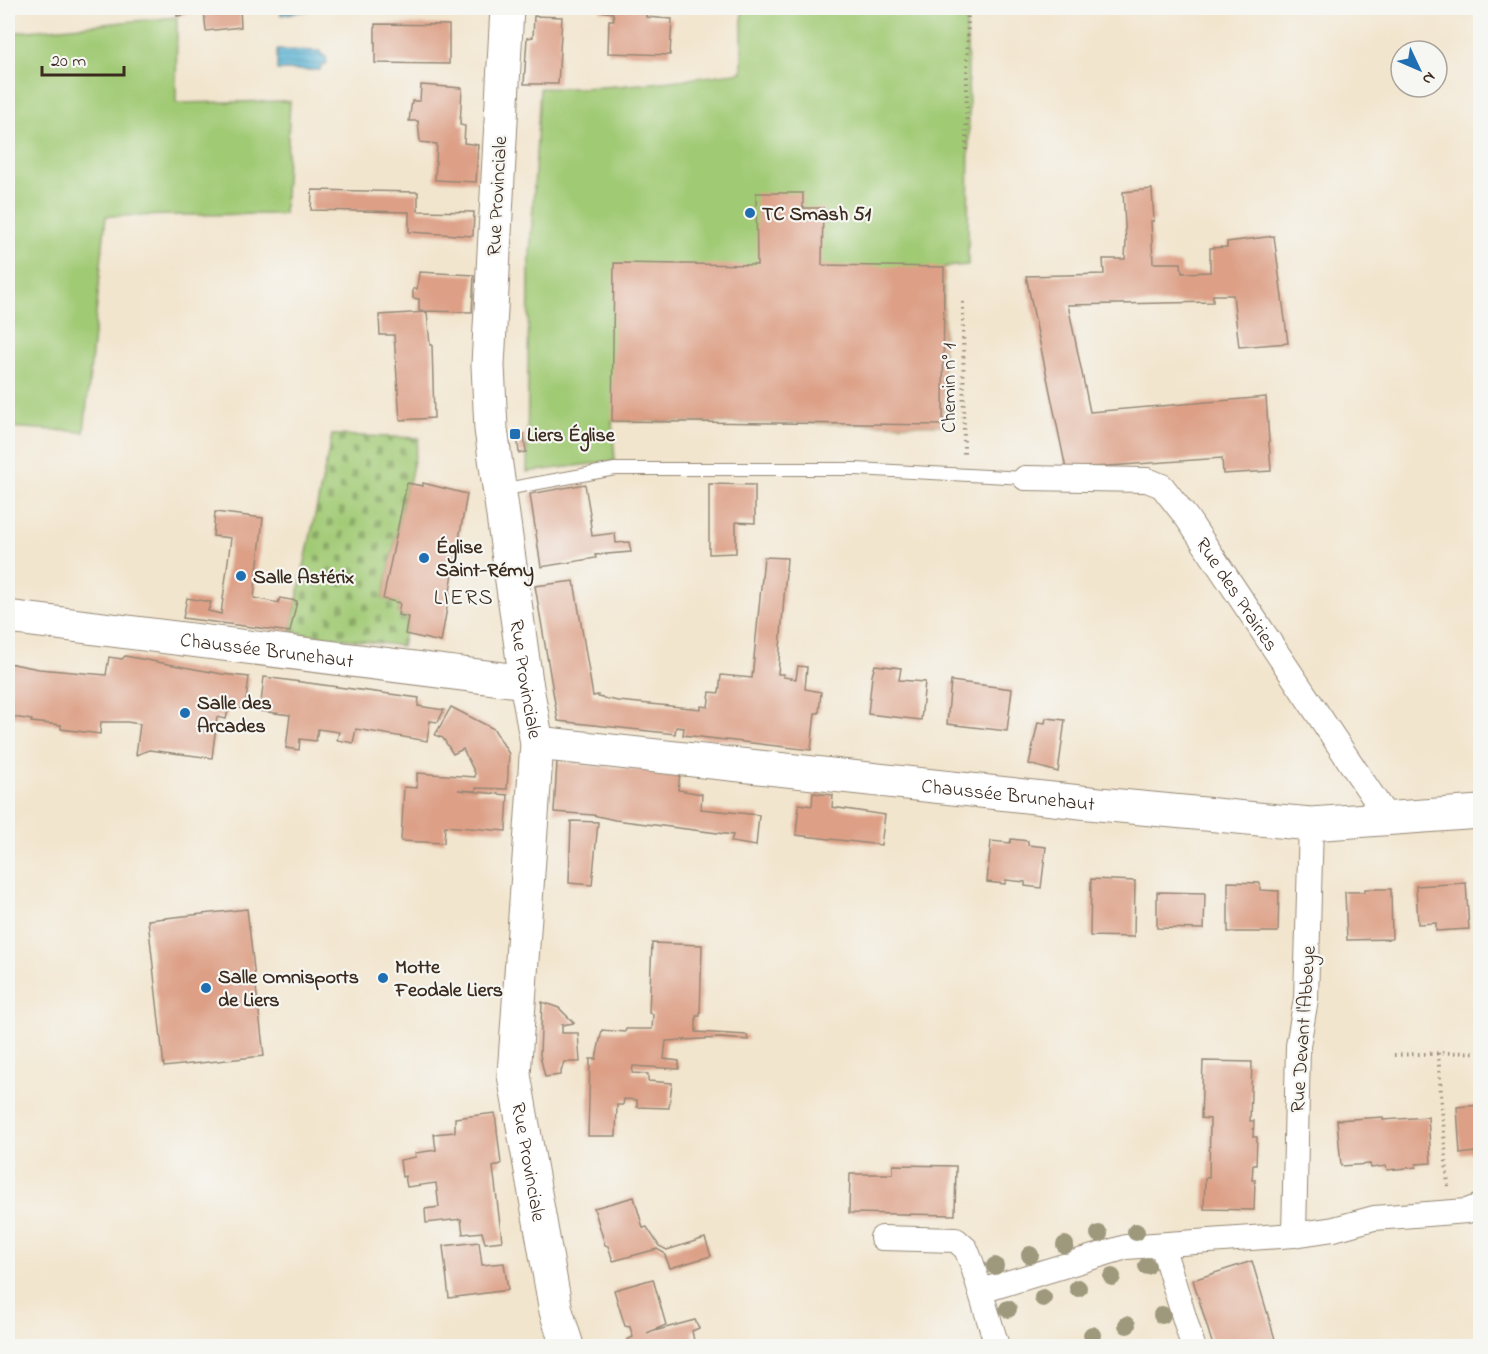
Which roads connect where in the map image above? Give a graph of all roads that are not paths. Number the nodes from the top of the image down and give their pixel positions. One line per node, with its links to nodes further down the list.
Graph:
1 (507, 8): 3 (street, Rue Provinciale)
2 (1025, 478): 3 (lane); 8 (street, Rue des Prairies)
3 (499, 490): 5 (street, Rue Provinciale)
4 (8, 617): 5 (street, Chaussée Brunehaut)
5 (526, 682): 6 (street, Rue Provinciale)
6 (537, 743): 9 (street, Chaussée Brunehaut); 15 (street, Rue Provinciale)
7 (1480, 812): 8 (street, Chaussée Brunehaut)
8 (1388, 819): 9 (street, Chaussée Brunehaut)
9 (1311, 824): 11 (street, Rue Devant l'Abbeye)
10 (1480, 1206): 11 (street)
11 (1294, 1235): 13 (street)
12 (882, 1238): 14 (street)
13 (1162, 1245): 14 (street); 17 (street)
14 (981, 1291): 16 (street)
15 (567, 1347)
16 (997, 1347)
17 (1193, 1347)

